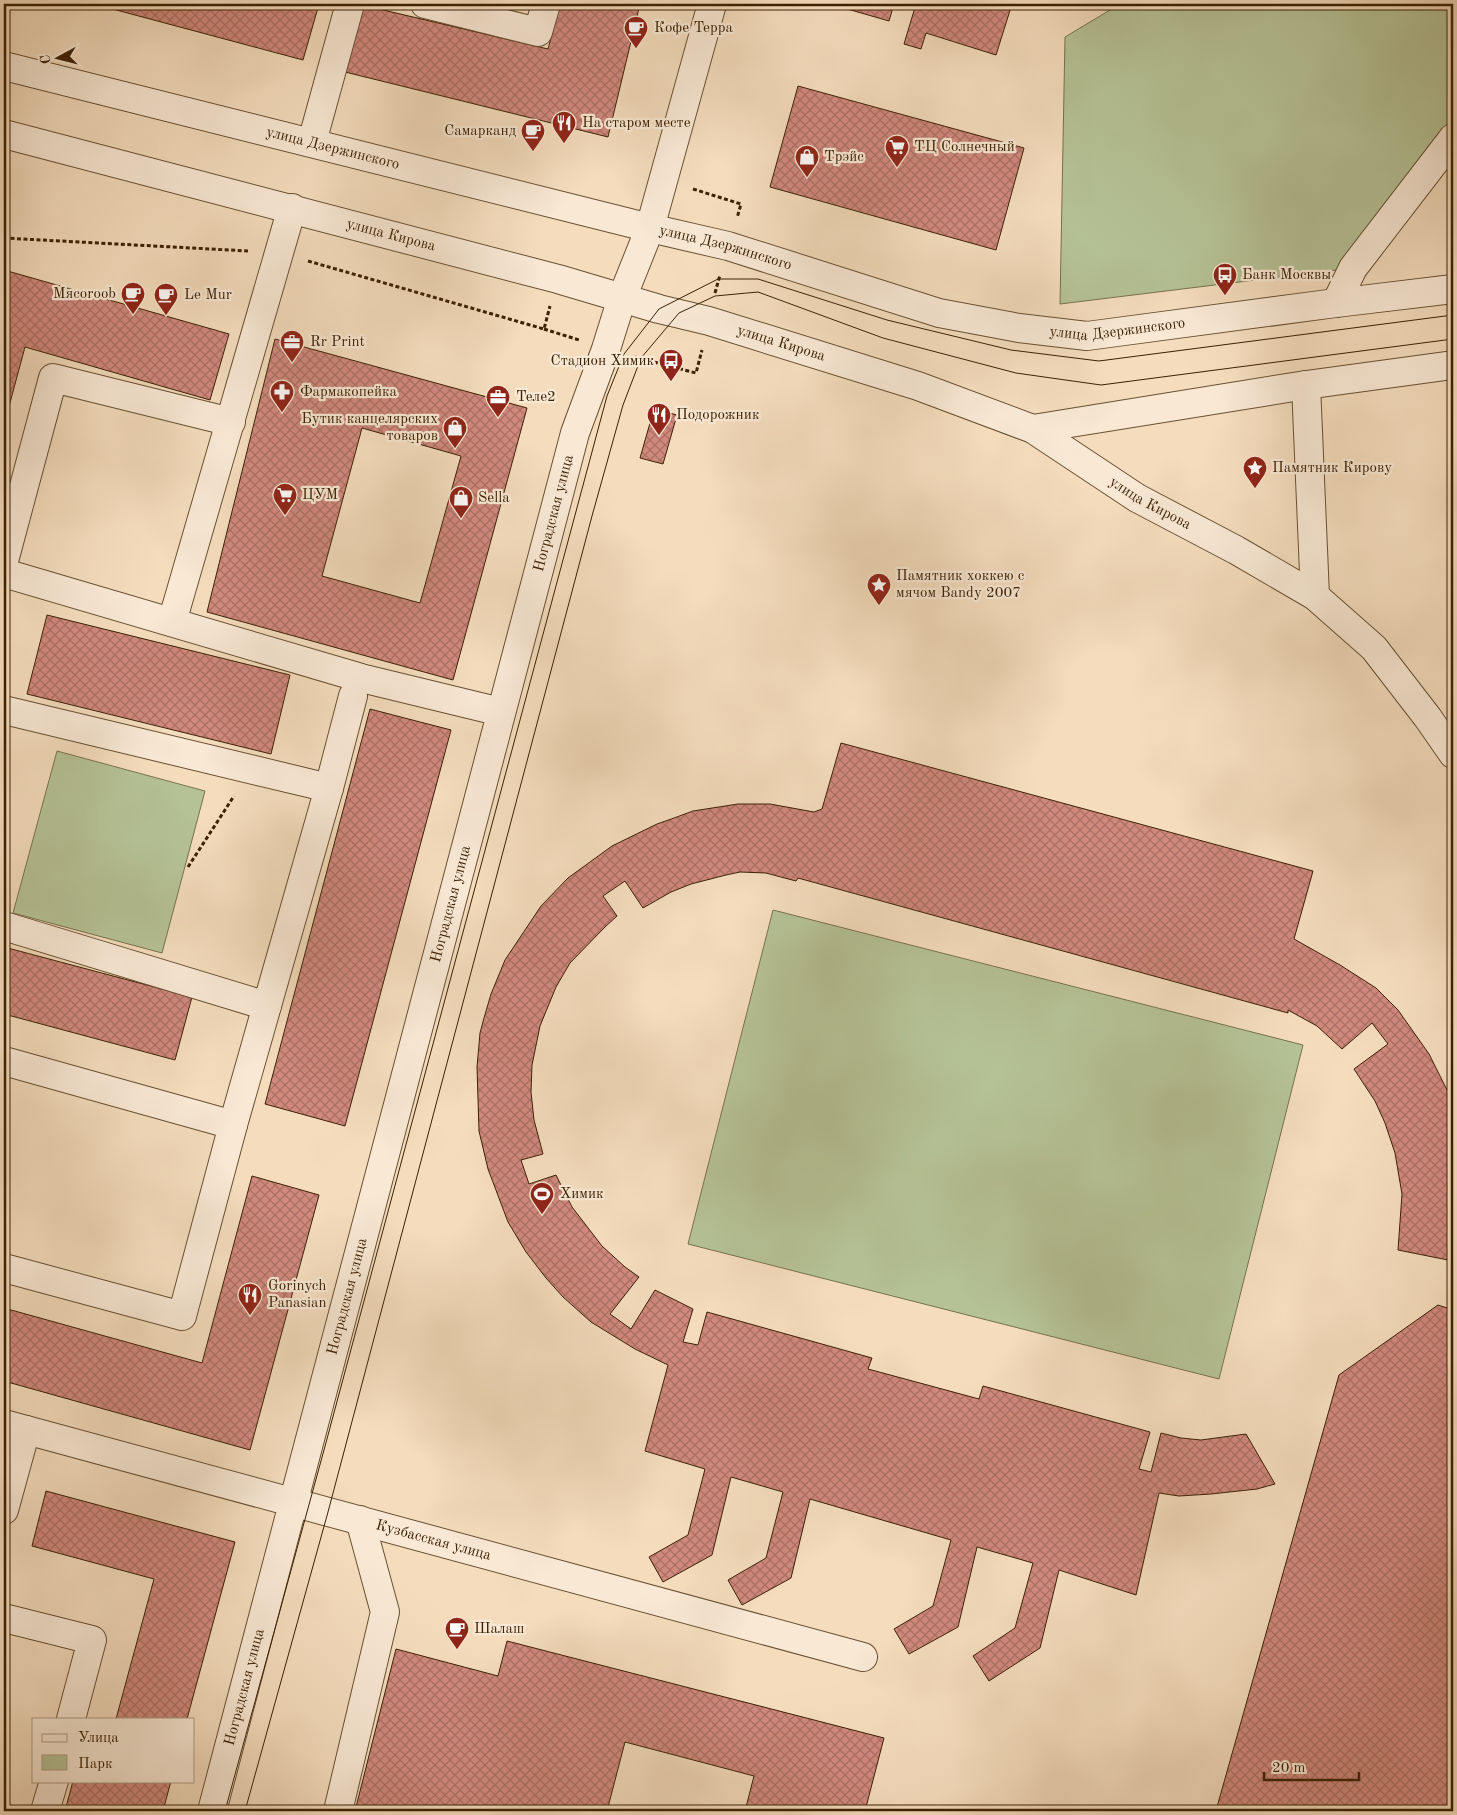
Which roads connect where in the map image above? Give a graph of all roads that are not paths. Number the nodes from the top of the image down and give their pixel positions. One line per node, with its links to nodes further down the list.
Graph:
1 (350, 4): 8 (street)
2 (424, 4): 3 (street)
3 (546, 4)
4 (712, 4): 10 (street, Ноградская улица)
5 (4, 66): 8 (street, улица Дзержинского)
6 (4, 134): 9 (street, улица Кирова)
7 (1453, 138): 13 (street)
8 (312, 142): 10 (street, улица Дзержинского)
9 (292, 208): 12 (street, улица Кирова); 16 (street)
10 (650, 228): 12 (street, Ноградская улица); 13 (street, улица Дзержинского)
11 (1453, 289): 13 (street, улица Дзержинского)
12 (622, 298): 17 (street, улица Кирова); 24 (street, Ноградская улица)
13 (1336, 303)
14 (1453, 365): 15 (street)
15 (1306, 386): 17 (street); 20 (street)
16 (231, 422): 18 (street); 21 (street)
17 (1033, 429): 20 (street, улица Кирова)
18 (4, 561)
19 (4, 573): 21 (street)
20 (1315, 596): 25 (street, улица Кирова)
21 (172, 622): 24 (street)
22 (353, 696): 26 (street)
23 (4, 710): 26 (street)
24 (501, 712): 33 (street, Ноградская улица)
25 (1453, 754)
26 (329, 788): 28 (street)
27 (4, 926): 28 (street)
28 (267, 1006): 30 (street)
29 (4, 1061): 30 (street)
30 (233, 1125): 31 (street)
31 (4, 1268)
32 (15, 1427): 33 (street, Кузбасская улица); 34 (street)
33 (293, 1502): 35 (street, Кузбасская улица); 41 (street, Ноградская улица)
34 (4, 1510)
35 (360, 1520): 37 (street, Кузбасская улица); 42 (street)
36 (4, 1618): 38 (street)
37 (863, 1657)
38 (71, 1718)
39 (54, 1782): 40 (street)
40 (45, 1811)
41 (212, 1811)
42 (338, 1811)

